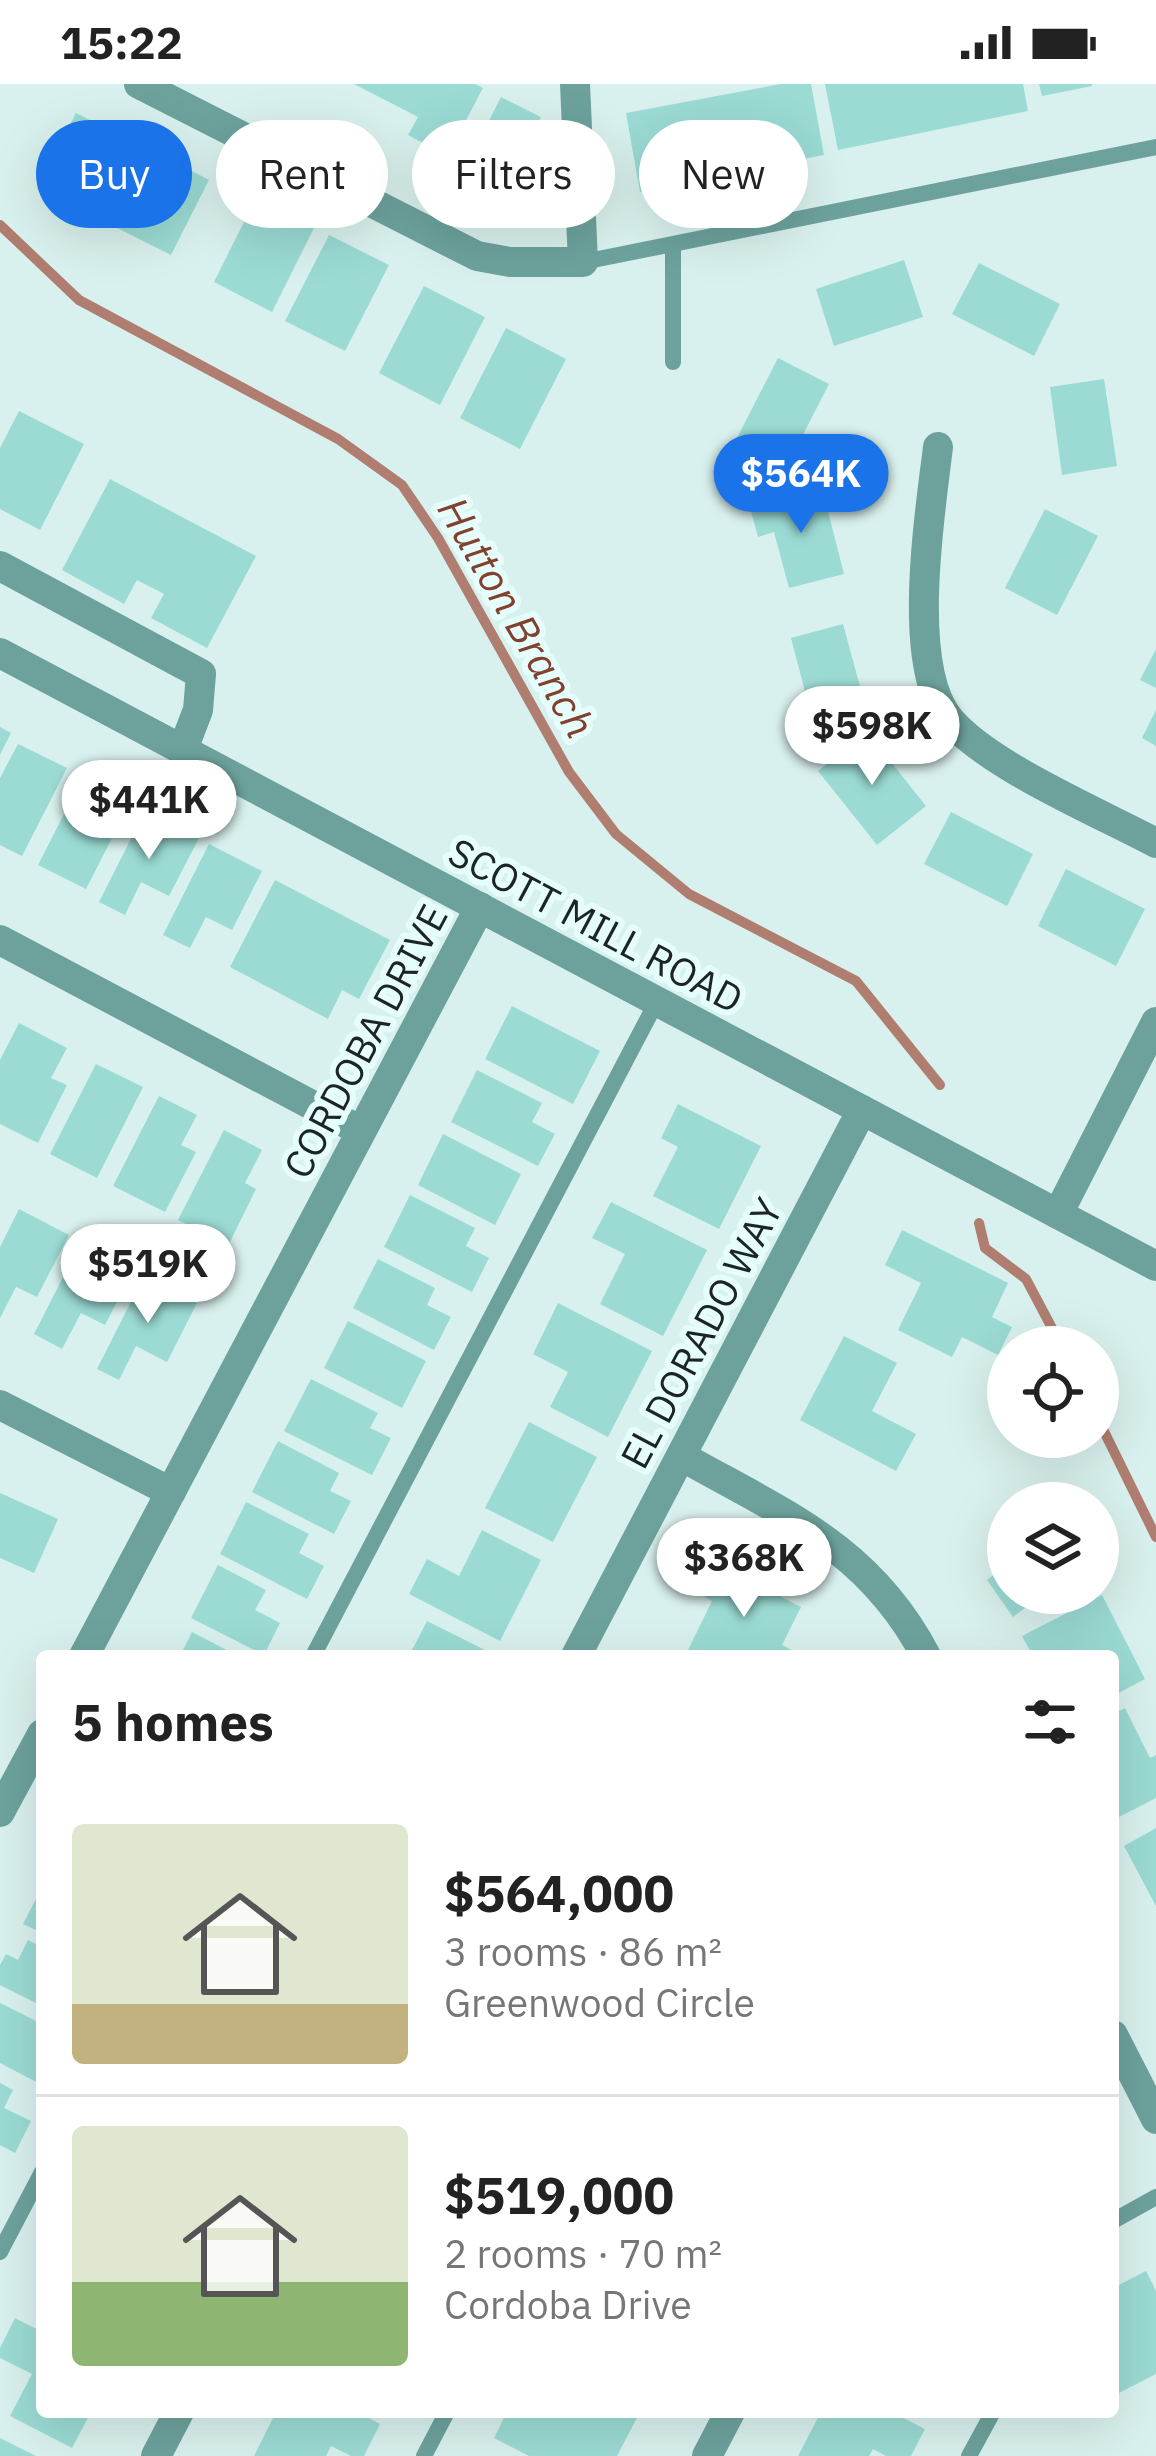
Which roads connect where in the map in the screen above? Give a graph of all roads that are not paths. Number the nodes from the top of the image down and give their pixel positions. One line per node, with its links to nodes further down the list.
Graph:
1 (139, 84): 5 (street)
2 (575, 84): 5 (street)
3 (1156, 148): 4 (lane)
4 (673, 244): 5 (lane); 6 (lane)
5 (583, 262)
6 (673, 362)
7 (938, 447): 11 (street)
8 (0, 566): 10 (street)
9 (0, 653): 10 (street, SCOTT MILL ROAD)
10 (183, 749): 12 (street, SCOTT MILL ROAD)
11 (1156, 843)
12 (480, 907): 14 (street, SCOTT MILL ROAD); 17 (street, CORDOBA DRIVE)
13 (0, 940): 17 (street)
14 (657, 1001): 16 (street, SCOTT MILL ROAD); 24 (lane)
15 (1156, 1022): 18 (street)
16 (862, 1110): 18 (street, SCOTT MILL ROAD); 21 (street, EL DORADO WAY)
17 (361, 1131): 22 (street, CORDOBA DRIVE)
18 (1058, 1214): 19 (street, SCOTT MILL ROAD)
19 (1156, 1266)
20 (0, 1405): 22 (street)
21 (681, 1456): 25 (street, EL DORADO WAY); 26 (street)
22 (171, 1492): 23 (street, CORDOBA DRIVE)
23 (87, 1650)
24 (316, 1650)
25 (579, 1650)
26 (923, 1650)
27 (36, 1745): 28 (street)
28 (0, 1812)
29 (1119, 2047): 30 (street)
30 (1156, 2120)
31 (36, 2183): 34 (lane)
32 (1156, 2197): 33 (lane)
33 (1119, 2218)
34 (0, 2252)
35 (176, 2418): 39 (street)
36 (444, 2418): 40 (lane)
37 (727, 2418): 41 (street)
38 (990, 2418): 42 (lane)
39 (156, 2456)
40 (424, 2456)
41 (707, 2456)
42 (969, 2456)

